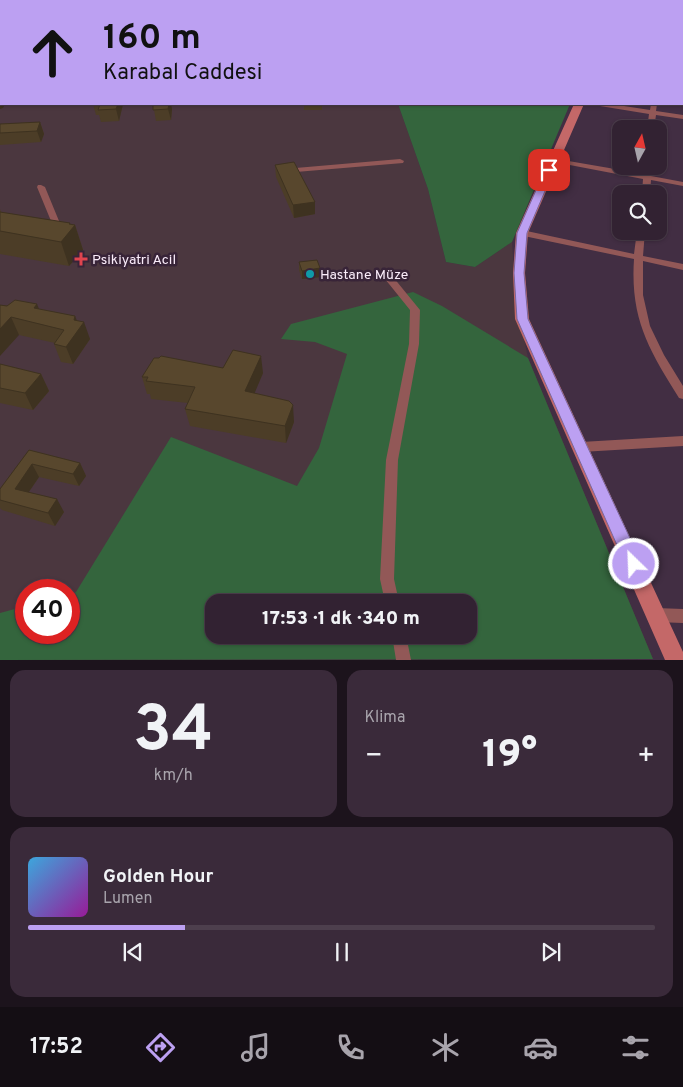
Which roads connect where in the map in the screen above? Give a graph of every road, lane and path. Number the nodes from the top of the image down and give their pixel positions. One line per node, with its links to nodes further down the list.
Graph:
1 (579, 105): 7 (street)
2 (606, 105): 4 (street)
3 (654, 105): 4 (street)
4 (652, 112): 5 (street); 6 (street)
5 (683, 117)
6 (651, 120)
7 (554, 160): 10 (street); 15 (street)
8 (400, 161): 9 (street)
9 (276, 172)
10 (648, 177): 11 (street); 12 (street)
11 (683, 184)
12 (647, 185)
13 (41, 186): 14 (street)
14 (56, 221)
15 (522, 233): 17 (street); 22 (street)
16 (640, 240): 17 (street)
17 (637, 259): 18 (street); 20 (street)
18 (683, 267)
19 (386, 274): 23 (street)
20 (683, 395)
21 (683, 441): 22 (street)
22 (581, 447): 24 (street)
23 (390, 594)
24 (656, 615): 25 (street); 28 (street)
25 (683, 616)
26 (401, 644): 27 (street)
27 (404, 660)
28 (676, 660)

